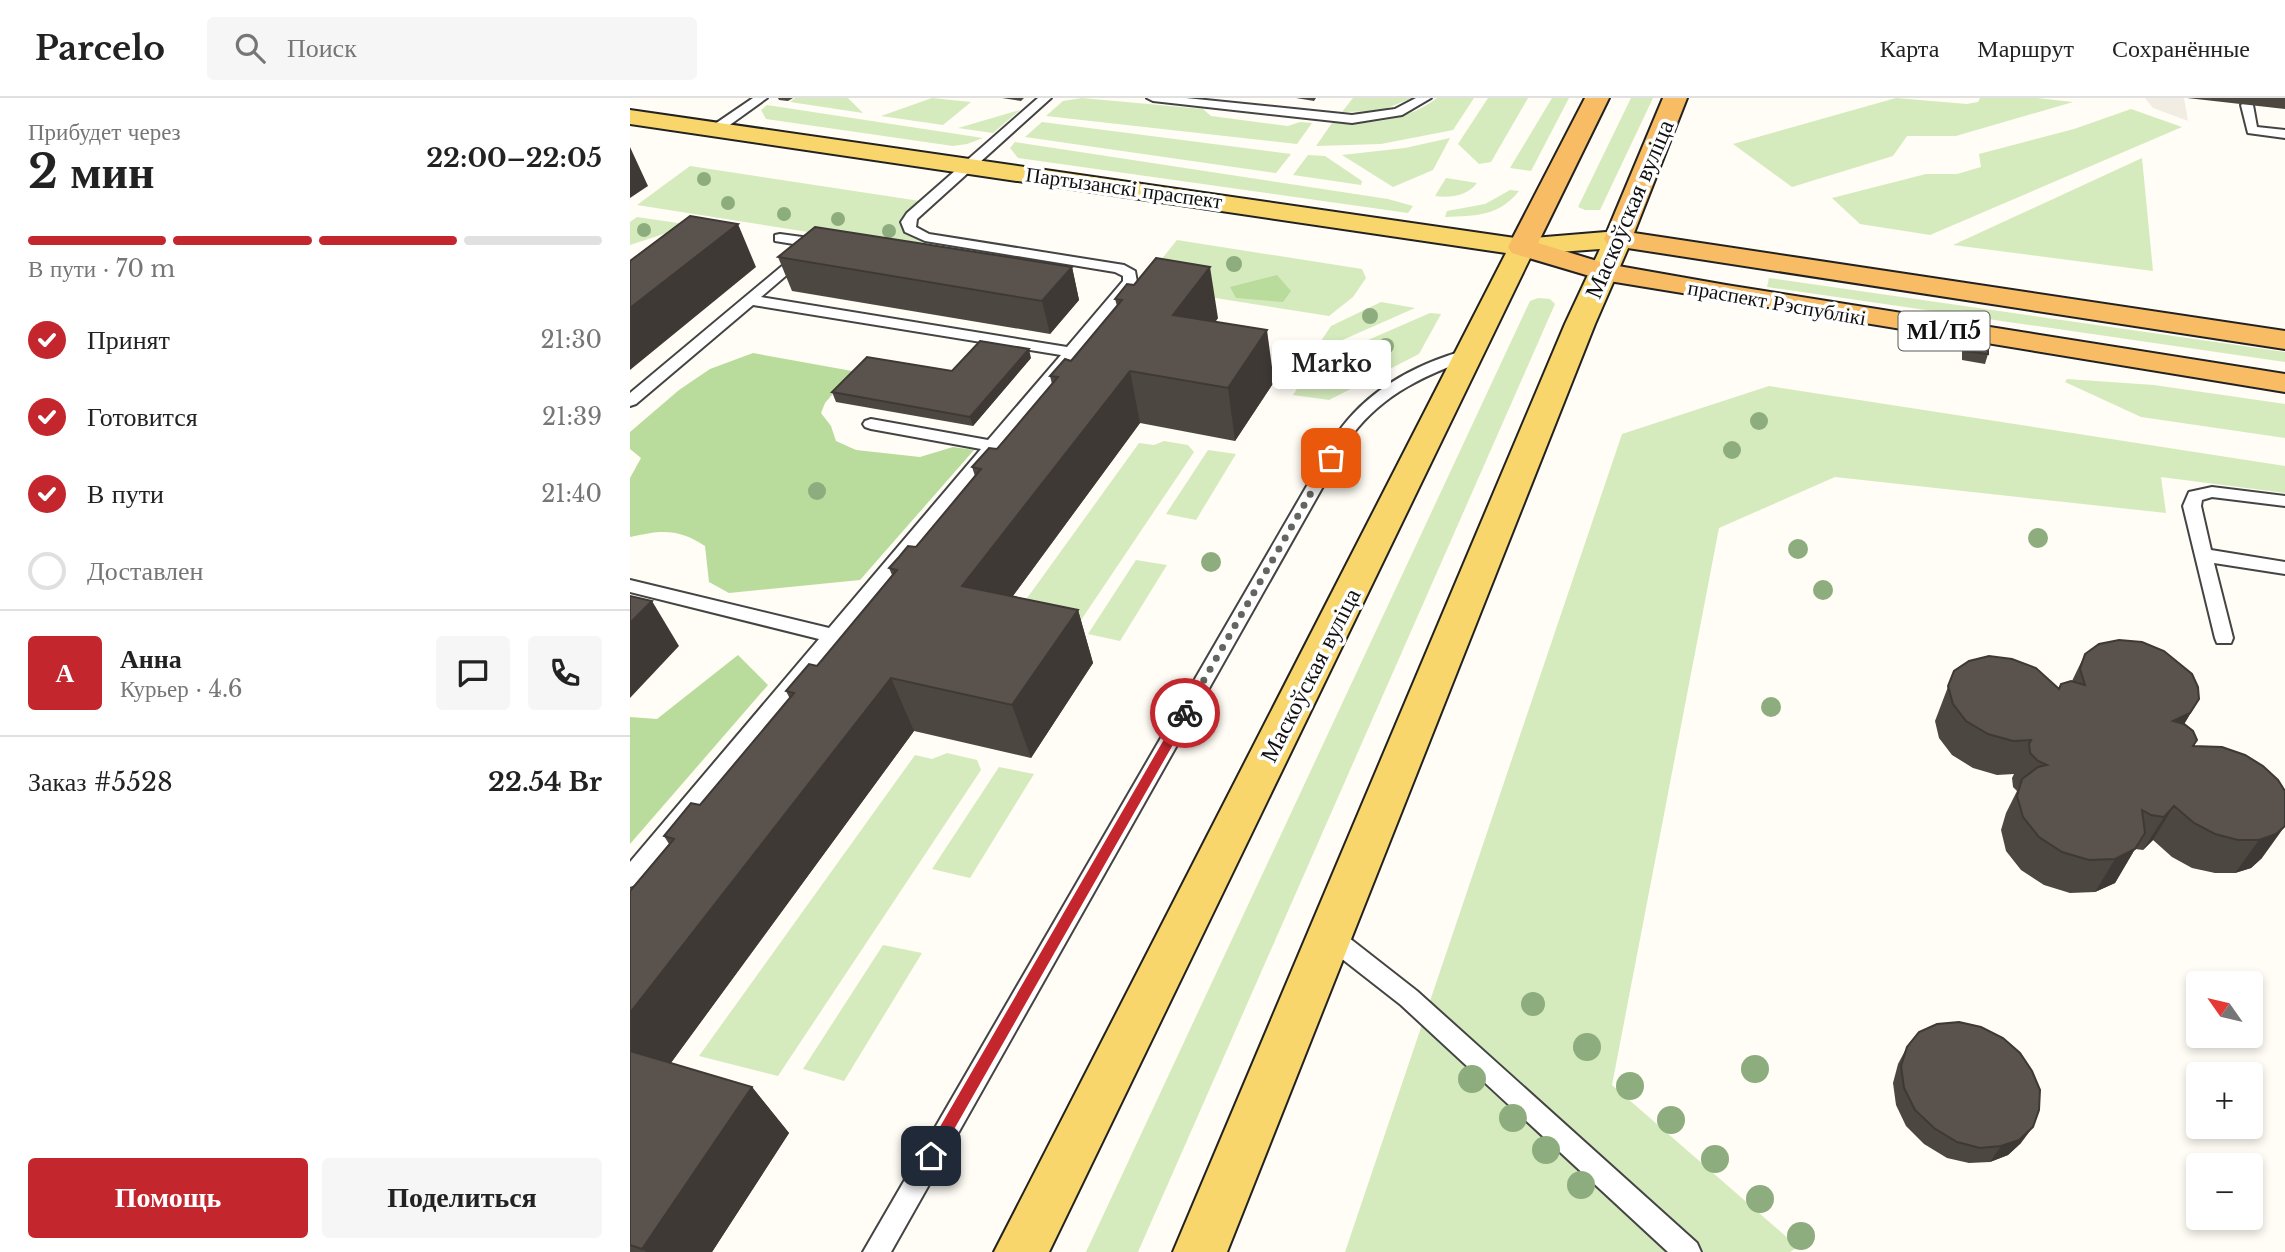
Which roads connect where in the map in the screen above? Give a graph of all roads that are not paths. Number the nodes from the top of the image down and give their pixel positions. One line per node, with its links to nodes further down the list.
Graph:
1 (761, 98): 10 (lane)
2 (1045, 98): 12 (lane)
3 (1153, 98): 7 (lane)
4 (1425, 98): 7 (lane)
5 (1597, 98): 15 (highway, Маскоўская вуліца)
6 (1675, 98): 14 (highway, Маскоўская вуліца)
7 (1211, 101)
8 (2247, 105): 11 (lane)
9 (630, 117): 10 (main road, Партызанскі праспект)
10 (716, 129): 12 (main road, Партызанскі праспект)
11 (2285, 134)
12 (969, 166): 15 (main road, Партызанскі праспект); 19 (lane)
13 (780, 238): 17 (lane)
14 (1618, 239): 15 (main road, Партызанскі праспект); 16 (main road, Маскоўская вуліца); 18 (highway, праспект Рэспублікі / М1/П5)
15 (1522, 247): 16 (highway, праспект Рэспублікі / М1/П5); 20 (main road, Маскоўская вуліца)
16 (1603, 272): 21 (highway, праспект Рэспублікі / М1/П5); 32 (main road, Маскоўская вуліца)
17 (750, 300): 19 (lane); 22 (lane)
18 (2285, 340)
19 (1071, 352): 24 (lane)
20 (1470, 354): 33 (lane); 34 (main road, Маскоўская вуліца)
21 (2285, 383)
22 (630, 401)
23 (871, 424): 24 (lane)
24 (992, 446): 29 (lane)
25 (2285, 501): 26 (lane)
26 (2203, 555): 27 (lane); 30 (lane)
27 (2285, 568)
28 (630, 586): 29 (lane)
29 (833, 636): 31 (lane)
30 (2224, 638)
31 (630, 878)
32 (1331, 937): 35 (main road, Маскоўская вуліца); 36 (lane)
33 (876, 1252)
34 (1021, 1252)
35 (1200, 1252)
36 (1688, 1252)

